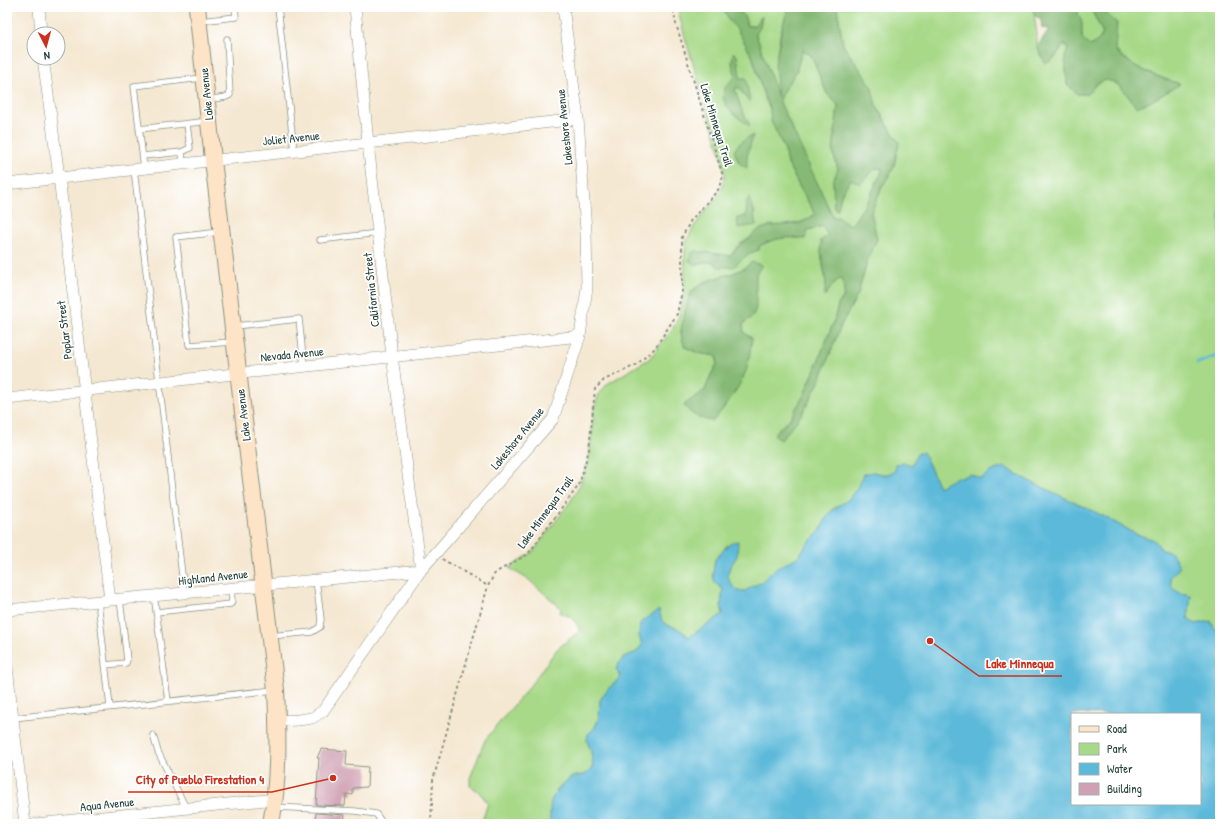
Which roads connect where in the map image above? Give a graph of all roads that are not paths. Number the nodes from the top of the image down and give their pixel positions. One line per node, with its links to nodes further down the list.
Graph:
1 (38, 7): 7 (street)
2 (235, 7): 6 (lane)
3 (278, 7): 17 (lane)
4 (355, 7): 16 (street, California Street)
5 (563, 7): 12 (street, Lakeshore Avenue)
6 (198, 14): 10 (main road, Lake Avenue)
7 (40, 26)
8 (227, 39): 11 (lane)
9 (45, 66): 22 (street, Poplar Street)
10 (205, 78): 11 (main road, Lake Avenue); 15 (lane)
11 (207, 100): 13 (main road, Lake Avenue)
12 (578, 119): 16 (street, Joliet Avenue); 28 (street, Lakeshore Avenue)
13 (209, 121): 14 (lane); 20 (main road, Lake Avenue)
14 (187, 124): 15 (lane); 19 (lane)
15 (139, 129): 18 (lane)
16 (368, 143): 17 (street, Joliet Avenue); 25 (street, California Street)
17 (294, 151): 20 (street, Joliet Avenue)
18 (143, 156): 19 (lane); 21 (lane)
19 (183, 158): 20 (street, Joliet Avenue); 21 (street, Joliet Avenue)
20 (213, 160): 24 (main road, Lake Avenue)
21 (139, 168): 22 (street, Joliet Avenue); 33 (lane)
22 (59, 177): 23 (street, Joliet Avenue); 34 (street, Poplar Street)
23 (7, 184)
24 (222, 232): 27 (main road, Lake Avenue); 29 (lane)
25 (378, 233): 26 (lane); 30 (street, California Street)
26 (320, 240)
27 (233, 326): 29 (main road, Lake Avenue); 31 (lane)
28 (580, 336): 30 (street, Nevada Avenue); 36 (street, Lakeshore Avenue)
29 (235, 342): 32 (main road, Lake Avenue)
30 (392, 356): 31 (street, Nevada Avenue); 36 (street, California Street)
31 (304, 366): 32 (street, Nevada Avenue)
32 (238, 373): 33 (street, Nevada Avenue); 38 (main road, Lake Avenue)
33 (159, 381): 34 (street, Nevada Avenue); 40 (lane)
34 (84, 390): 35 (street, Nevada Avenue); 42 (street, Poplar Street)
35 (7, 399)
36 (421, 570): 37 (street, Highland Avenue); 53 (street, Lakeshore Avenue)
37 (316, 580): 38 (street, Highland Avenue); 46 (lane)
38 (264, 585): 39 (street, Highland Avenue); 46 (main road, Lake Avenue)
39 (231, 588): 40 (street, Highland Avenue); 45 (lane)
40 (184, 592): 41 (street, Highland Avenue)
41 (154, 595): 42 (street, Highland Avenue); 45 (lane)
42 (115, 599): 43 (street, Highland Avenue); 47 (lane)
43 (98, 601): 44 (street, Highland Avenue); 47 (lane)
44 (7, 610)
45 (156, 612): 50 (lane)
46 (270, 636): 49 (main road, Lake Avenue)
47 (105, 665): 51 (lane)
48 (7, 668): 52 (street)
49 (276, 690): 50 (lane); 53 (main road, Lake Avenue)
50 (168, 701): 51 (lane)
51 (110, 707): 52 (lane)
52 (13, 718): 57 (street)
53 (277, 721): 55 (main road, Lake Avenue)
54 (153, 735): 56 (lane)
55 (275, 803): 56 (street, Aqua Avenue); 59 (main road, Lake Avenue); 60 (lane)
56 (186, 808): 58 (street, Aqua Avenue)
57 (25, 824)
58 (36, 824)
59 (271, 824)
60 (383, 824)

